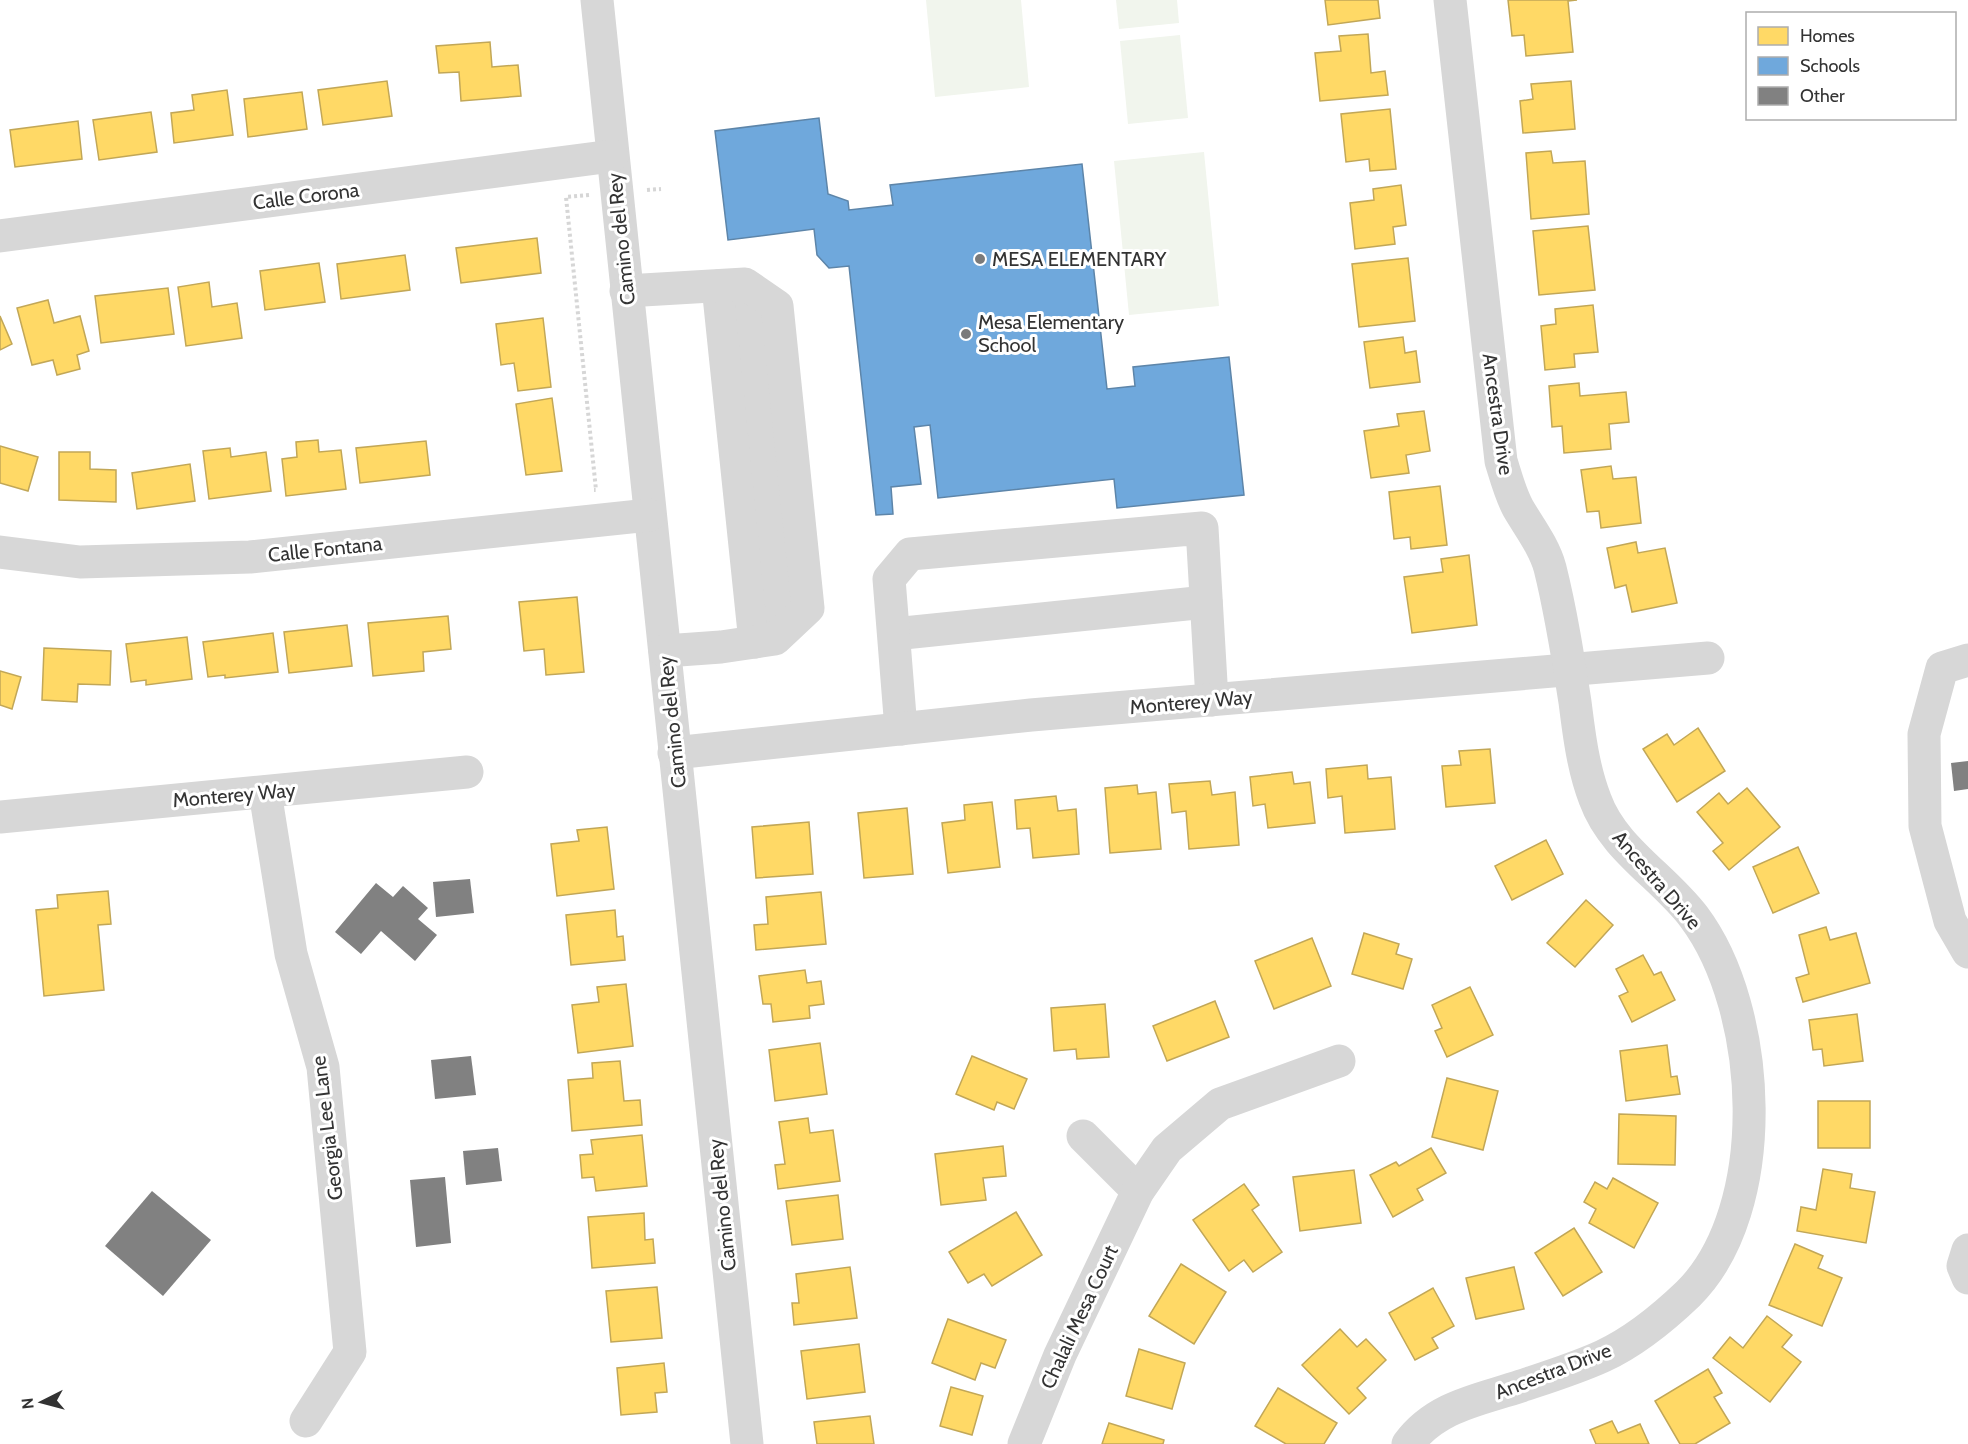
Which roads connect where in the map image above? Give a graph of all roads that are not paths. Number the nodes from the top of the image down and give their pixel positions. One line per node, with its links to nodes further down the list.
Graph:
1 (597, 0): 3 (street, Camino del Rey)
2 (1450, 0): 15 (street, Ancestra Drive)
3 (612, 156): 4 (street, Calle Corona); 6 (street, Camino del Rey)
4 (0, 236)
5 (734, 287): 6 (street); 11 (street); 11 (street)
6 (626, 291): 7 (street, Camino del Rey)
7 (649, 515): 8 (street, Calle Fontana); 12 (street, Camino del Rey)
8 (0, 552)
9 (1206, 602): 10 (street); 10 (street); 16 (street)
10 (894, 634): 17 (street)
11 (770, 636): 12 (street)
12 (665, 651): 18 (street, Camino del Rey)
13 (1708, 658): 15 (street, Monterey Way)
14 (1968, 660): 22 (street)
15 (1570, 671): 16 (street, Monterey Way); 31 (street, Ancestra Drive)
16 (1212, 700): 17 (street, Monterey Way)
17 (901, 729): 18 (street, Monterey Way)
18 (674, 753): 29 (street, Camino del Rey)
19 (467, 772): 20 (street, Monterey Way)
20 (265, 792): 21 (street, Monterey Way); 28 (street, Georgia Lee Lane)
21 (0, 817)
22 (1968, 952)
23 (1339, 1061): 25 (street, Chalali Mesa Court)
24 (1083, 1136): 25 (street)
25 (1138, 1191): 30 (street, Chalali Mesa Court)
26 (1968, 1250): 27 (street)
27 (1968, 1278)
28 (306, 1421)
29 (747, 1444)
30 (1024, 1444)
31 (1408, 1444)

